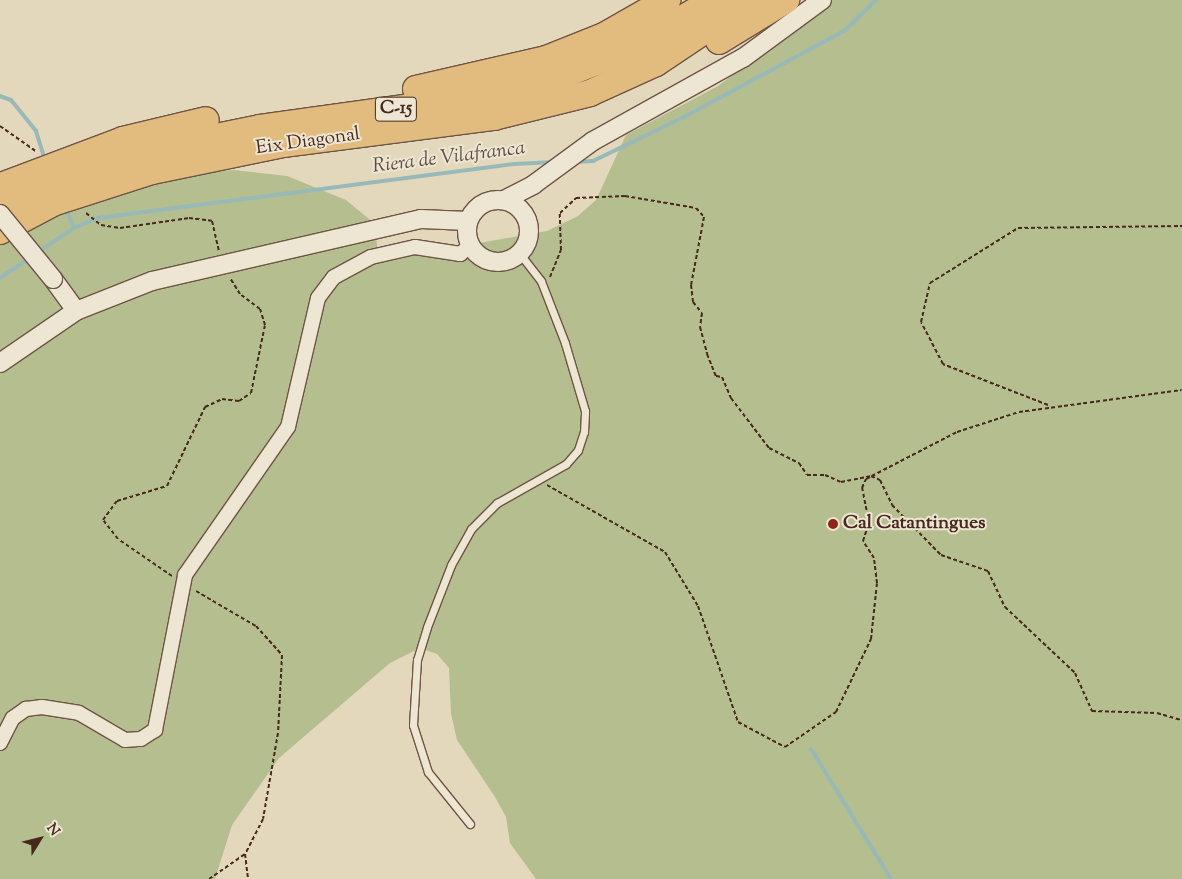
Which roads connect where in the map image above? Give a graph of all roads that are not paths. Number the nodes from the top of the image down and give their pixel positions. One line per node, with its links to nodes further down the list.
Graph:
1 (667, 0): 8 (highway)
2 (714, 0): 10 (highway, Eix Diagonal / C-15)
3 (750, 0): 6 (highway, Eix Diagonal / C-15)
4 (786, 0): 6 (highway)
5 (822, 0): 7 (street)
6 (590, 93): 14 (highway, Eix Diagonal / C-15)
7 (533, 185): 9 (street); 12 (street)
8 (0, 187)
9 (504, 200): 12 (street); 13 (street)
10 (0, 208)
11 (0, 214): 17 (street, bridge)
12 (526, 216): 16 (street)
13 (468, 221): 15 (street); 17 (street)
14 (0, 231)
15 (470, 246): 16 (street); 19 (street)
16 (520, 254): 20 (lane)
17 (76, 311): 18 (street)
18 (0, 363)
19 (0, 744)
20 (470, 824)

